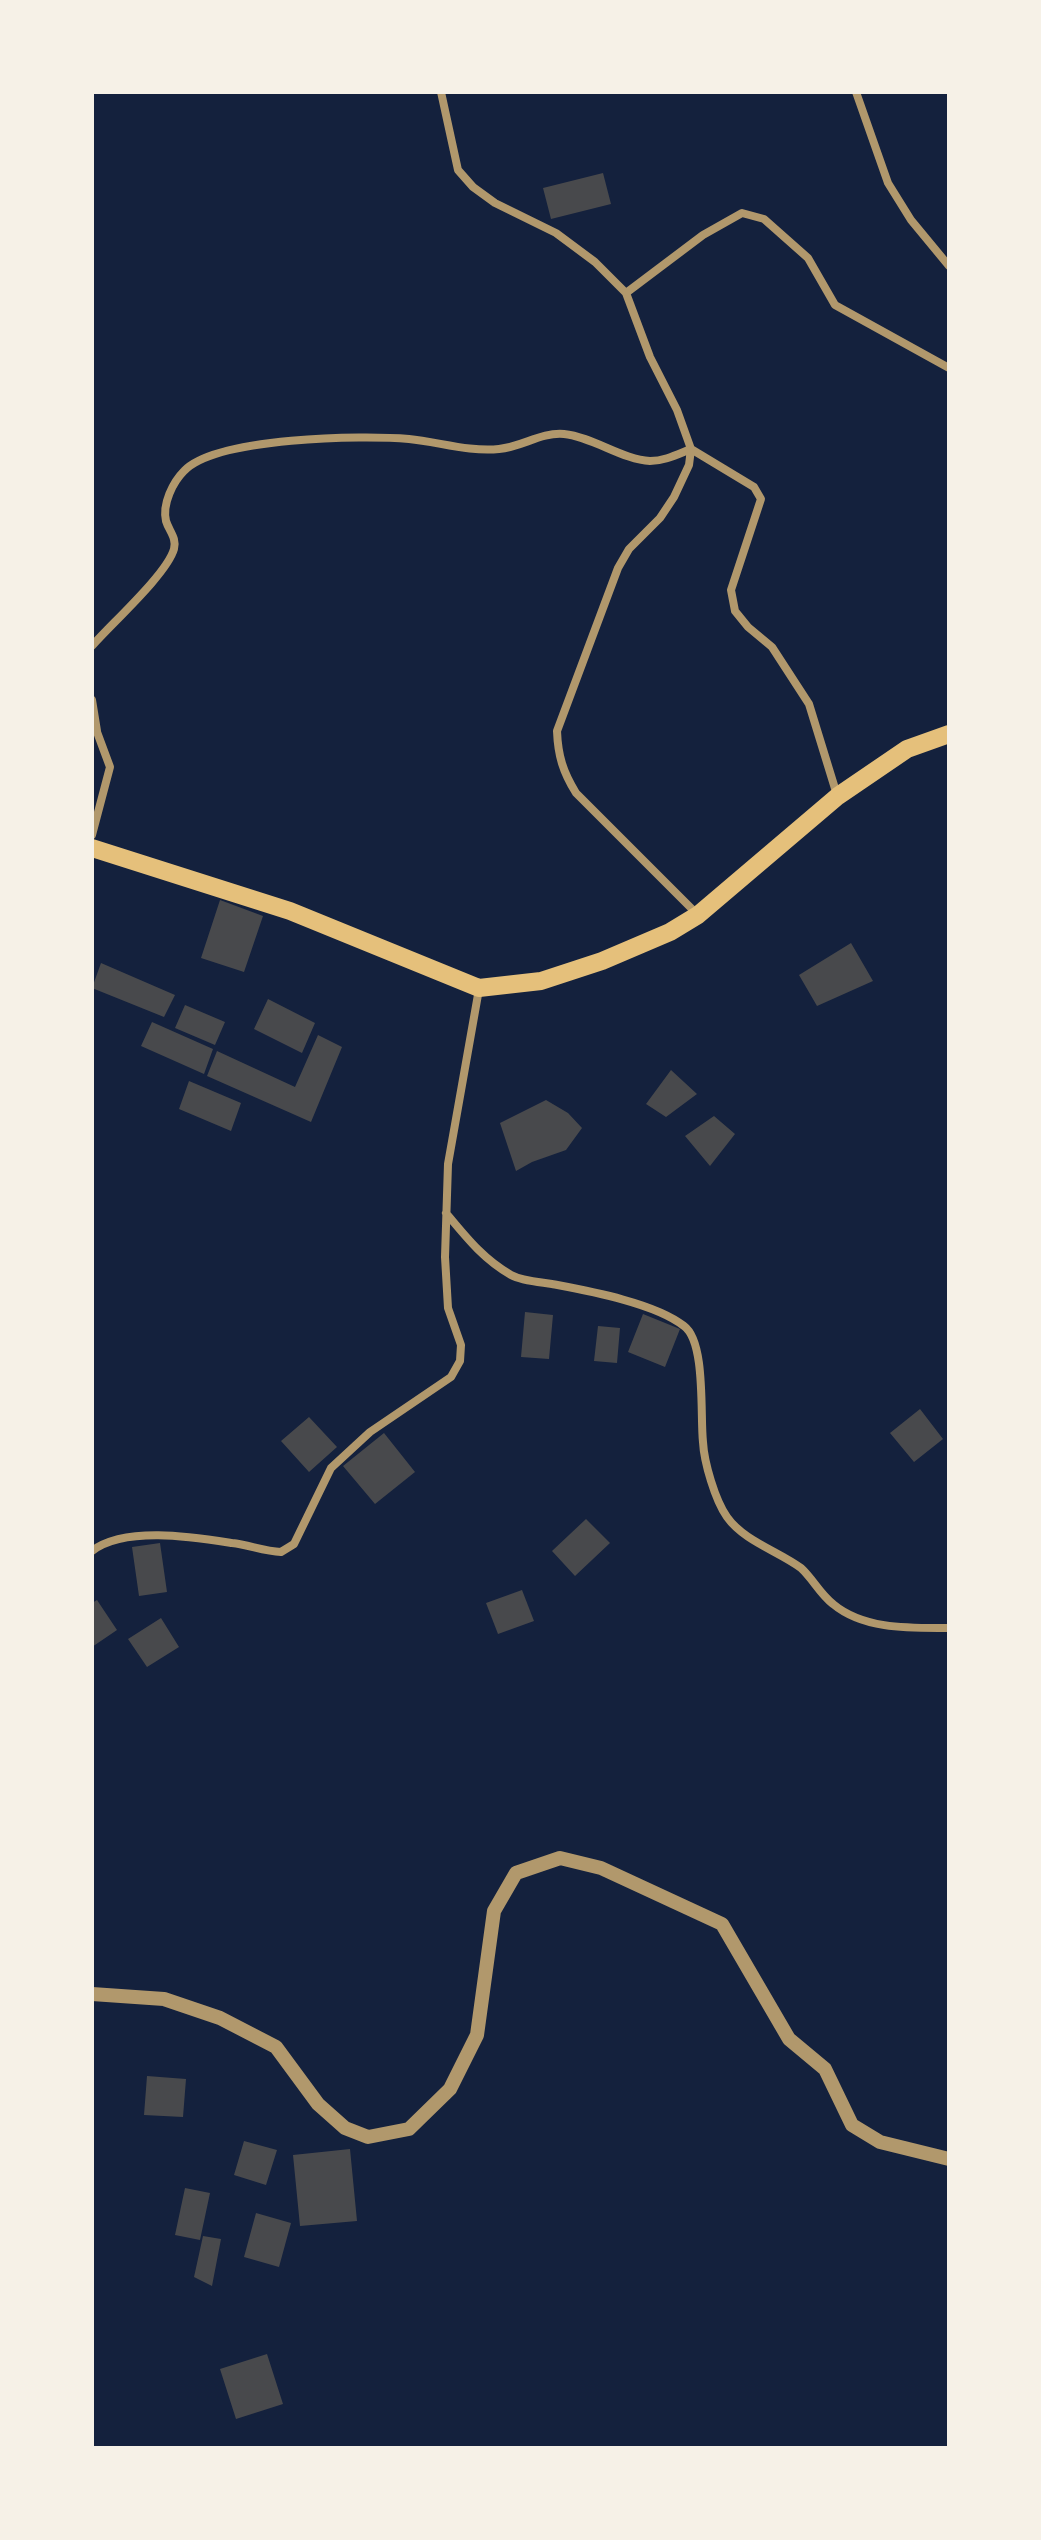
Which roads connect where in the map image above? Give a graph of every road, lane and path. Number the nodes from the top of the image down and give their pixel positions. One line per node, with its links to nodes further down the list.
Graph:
1 (441, 92): 4 (street)
2 (856, 92): 3 (street)
3 (949, 266)
4 (626, 293): 5 (street); 6 (street)
5 (949, 368)
6 (691, 449): 7 (street); 11 (street); 14 (street)
7 (92, 646)
8 (92, 700): 9 (street)
9 (95, 729): 12 (street)
10 (949, 734): 11 (main road)
11 (838, 796): 14 (main road)
12 (92, 835)
13 (92, 848): 15 (main road)
14 (698, 915): 15 (main road)
15 (479, 988): 16 (street)
16 (446, 1212): 17 (street); 18 (street)
17 (92, 1551)
18 (949, 1628)
19 (92, 1994): 20 (street)
20 (949, 2159)

